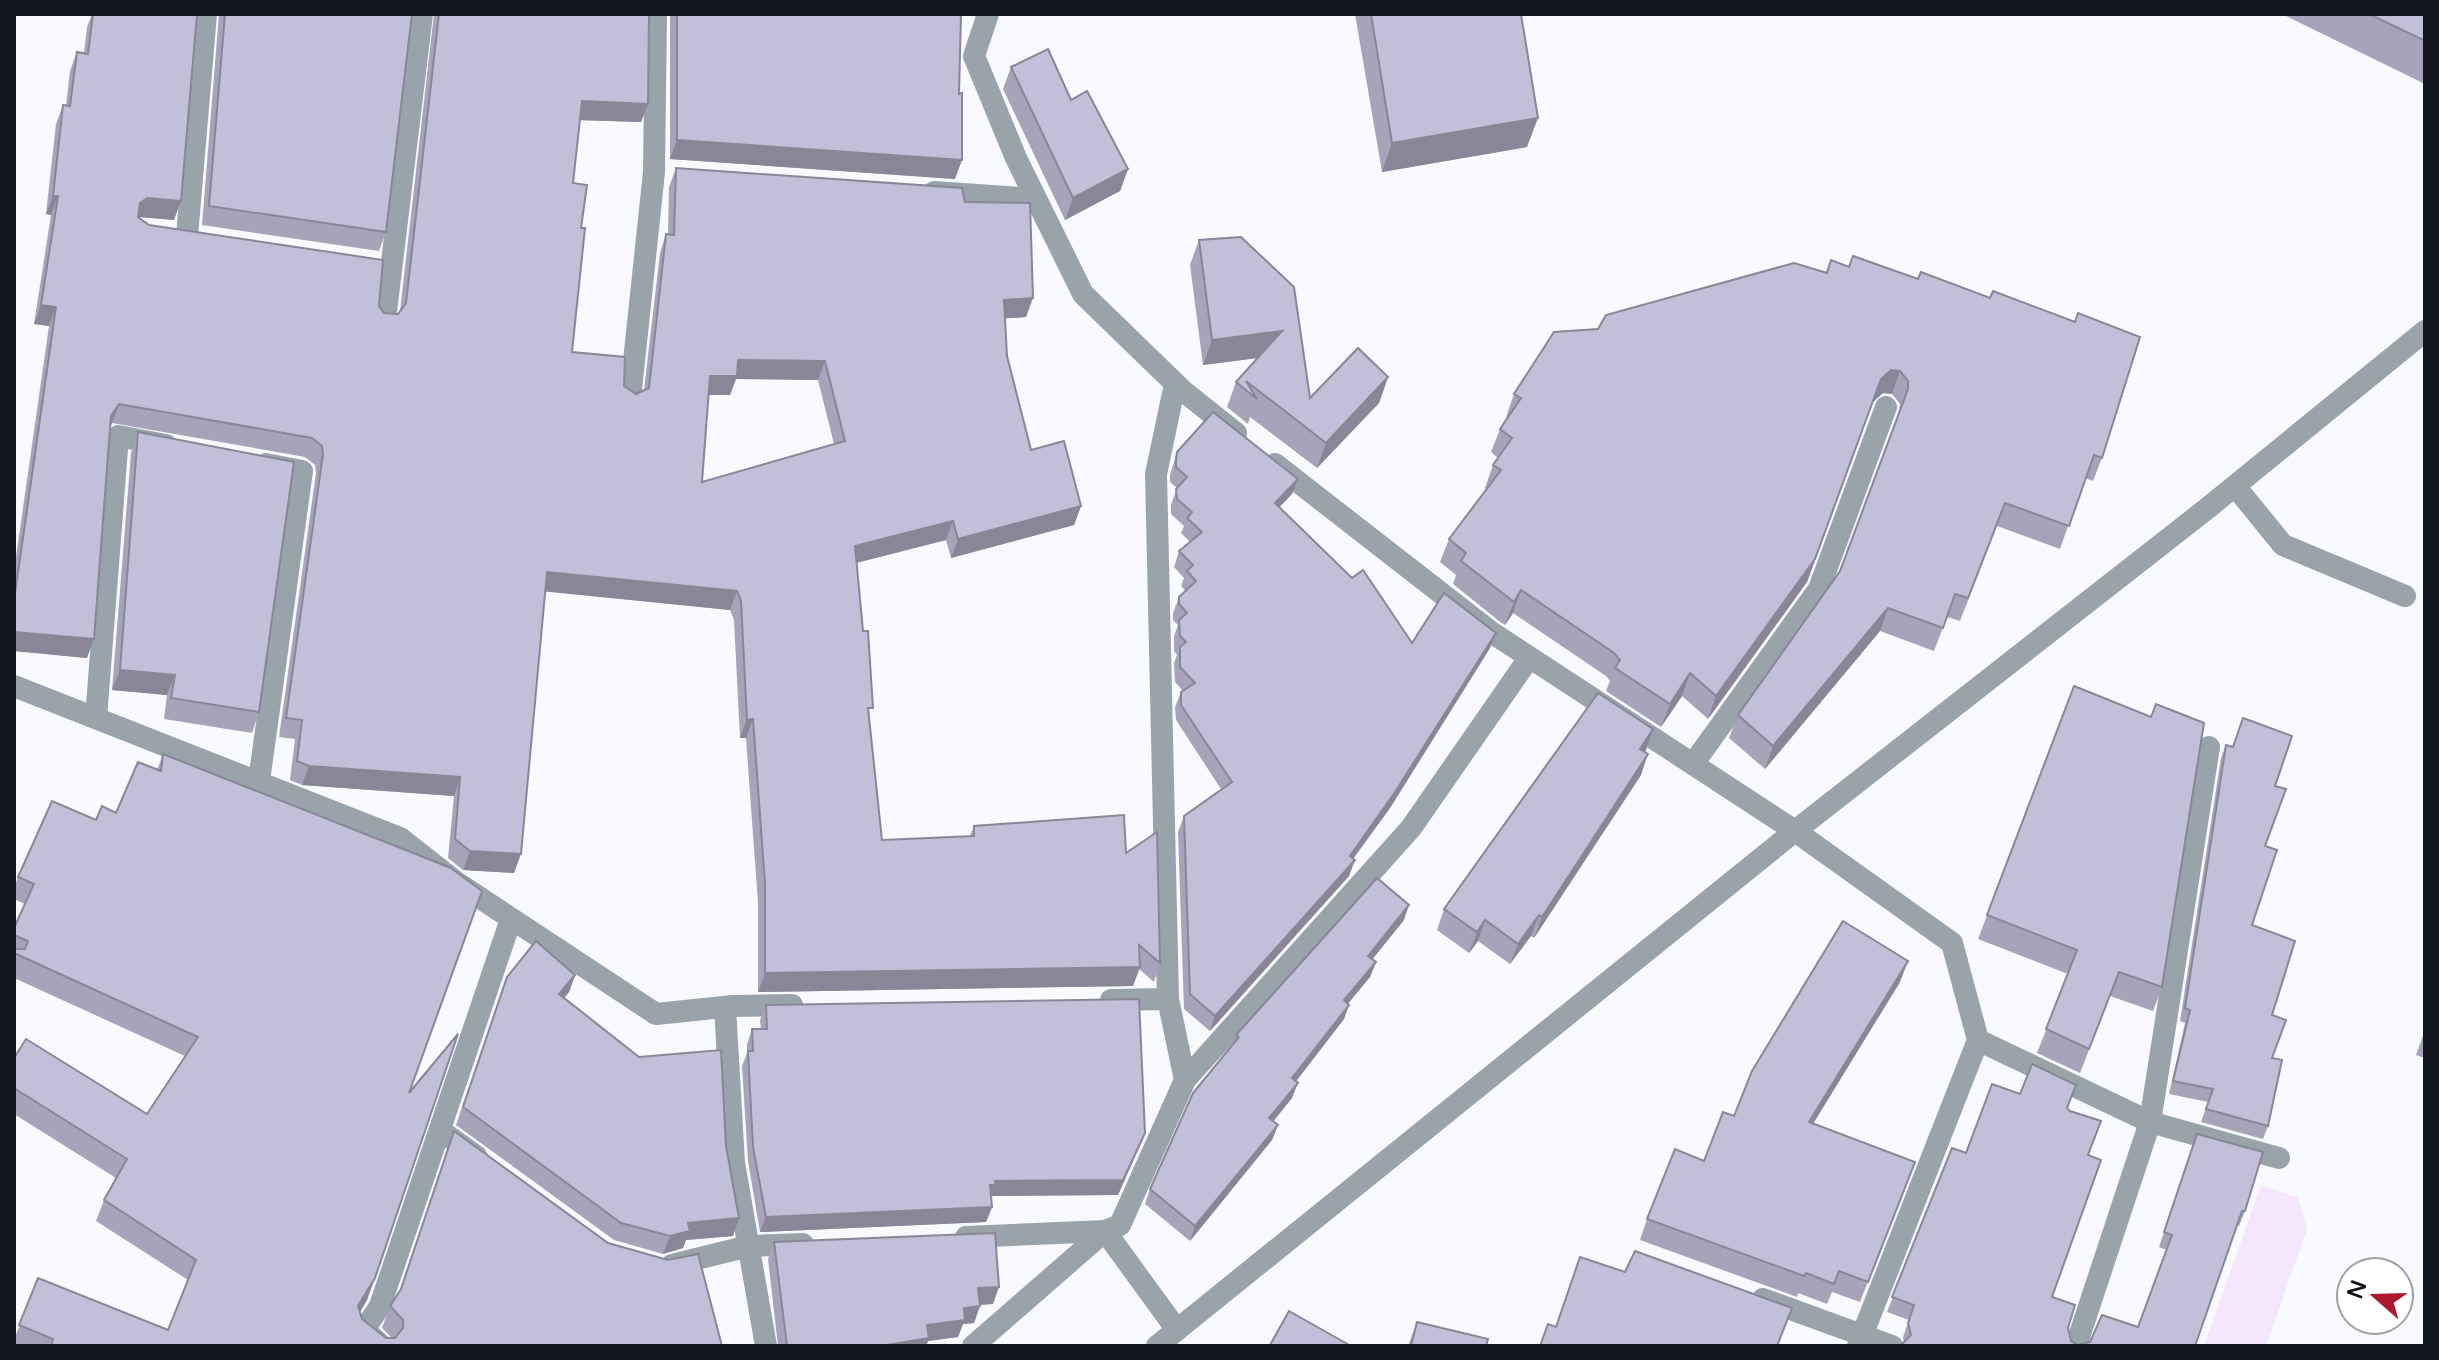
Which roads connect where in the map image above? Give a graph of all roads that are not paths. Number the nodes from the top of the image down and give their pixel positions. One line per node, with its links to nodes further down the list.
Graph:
1 (206, 14): 7 (street)
2 (422, 14): 8 (street)
3 (656, 14): 11 (street)
4 (988, 14): 6 (street)
5 (916, 190): 6 (street)
6 (1036, 199): 10 (street)
7 (158, 232)
8 (385, 320)
9 (2425, 331): 15 (street)
10 (1175, 384): 17 (street); 25 (street)
11 (630, 399)
12 (1886, 407): 21 (street)
13 (195, 450): 19 (street)
14 (241, 459): 22 (street)
15 (2235, 486): 16 (street); 23 (street)
16 (2405, 596)
17 (1529, 658): 21 (street); 30 (street)
18 (14, 686): 19 (street)
19 (96, 718): 22 (street)
20 (2209, 747): 31 (street)
21 (1693, 764): 23 (street)
22 (259, 781): 24 (street)
23 (1795, 831): 29 (street); 41 (street)
24 (511, 919): 28 (street); 32 (street)
25 (1168, 999): 26 (street); 30 (street)
26 (1090, 1000)
27 (811, 1005): 28 (street)
28 (725, 1007): 38 (street)
29 (1978, 1040): 31 (street); 42 (street)
30 (1185, 1080): 35 (street)
31 (2150, 1122): 33 (street); 48 (street)
32 (441, 1131): 34 (street); 43 (street)
33 (2279, 1158)
34 (493, 1169)
35 (1105, 1231): 36 (street); 41 (street); 45 (street)
36 (940, 1238)
37 (828, 1243): 38 (street)
38 (749, 1246): 39 (street); 44 (street)
39 (649, 1264)
40 (1746, 1293): 42 (street)
41 (1177, 1330): 46 (street)
42 (1860, 1341): 47 (street)
43 (382, 1346)
44 (766, 1346)
45 (973, 1346)
46 (1157, 1346)
47 (1892, 1346)
48 (2076, 1346)

